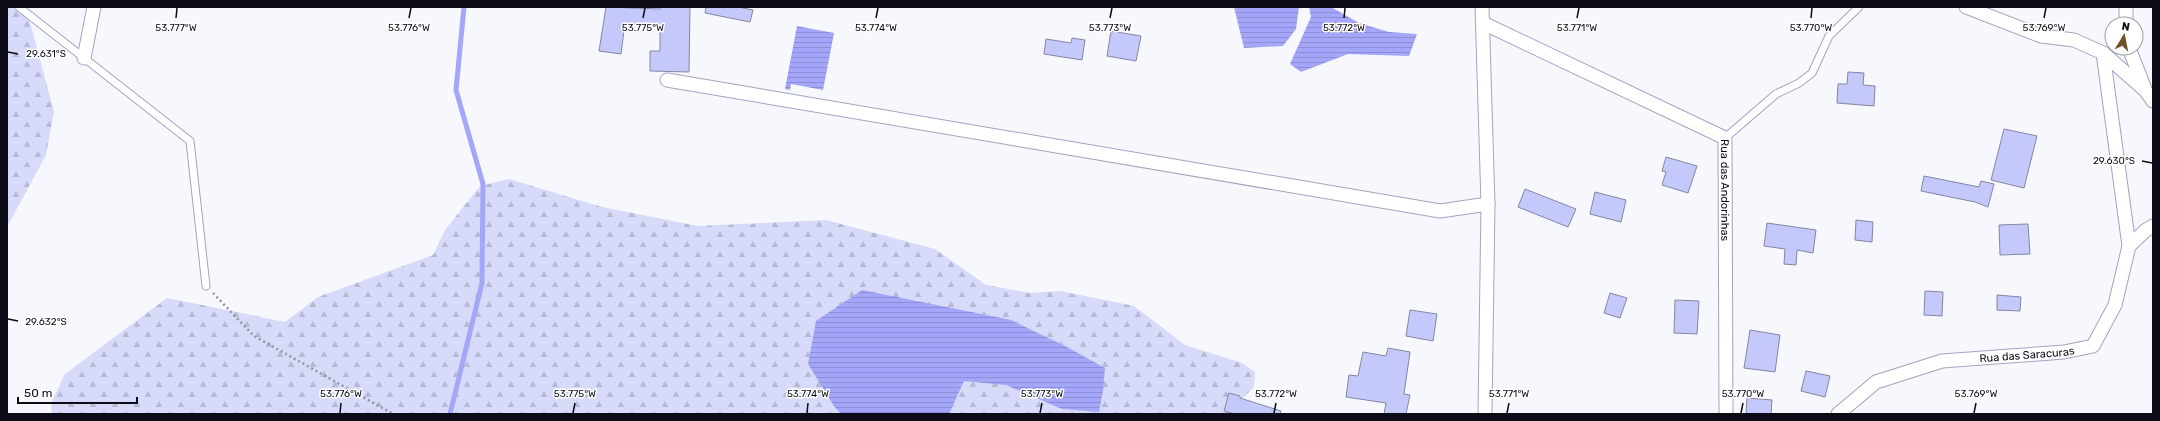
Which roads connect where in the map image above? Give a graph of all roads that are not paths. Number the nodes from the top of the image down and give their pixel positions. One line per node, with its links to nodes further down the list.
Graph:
1 (19, 7): 9 (lane)
2 (94, 7): 9 (street)
3 (1482, 7): 6 (street)
4 (1859, 7): 13 (lane)
5 (1966, 7): 7 (street)
6 (1484, 23): 13 (street, Rua das Andorinhas); 14 (street)
7 (2103, 54): 11 (street); 16 (street)
8 (2132, 56): 11 (street)
9 (84, 58): 17 (lane)
10 (666, 80): 14 (street)
11 (2145, 90): 12 (street)
12 (2153, 101)
13 (1725, 138): 19 (street, Rua das Andorinhas)
14 (1488, 204): 18 (street)
15 (2153, 226): 16 (street)
16 (2129, 246): 20 (street, Rua das Saracuras)
17 (206, 286)
18 (1485, 414)
19 (1726, 414)
20 (1838, 414)

